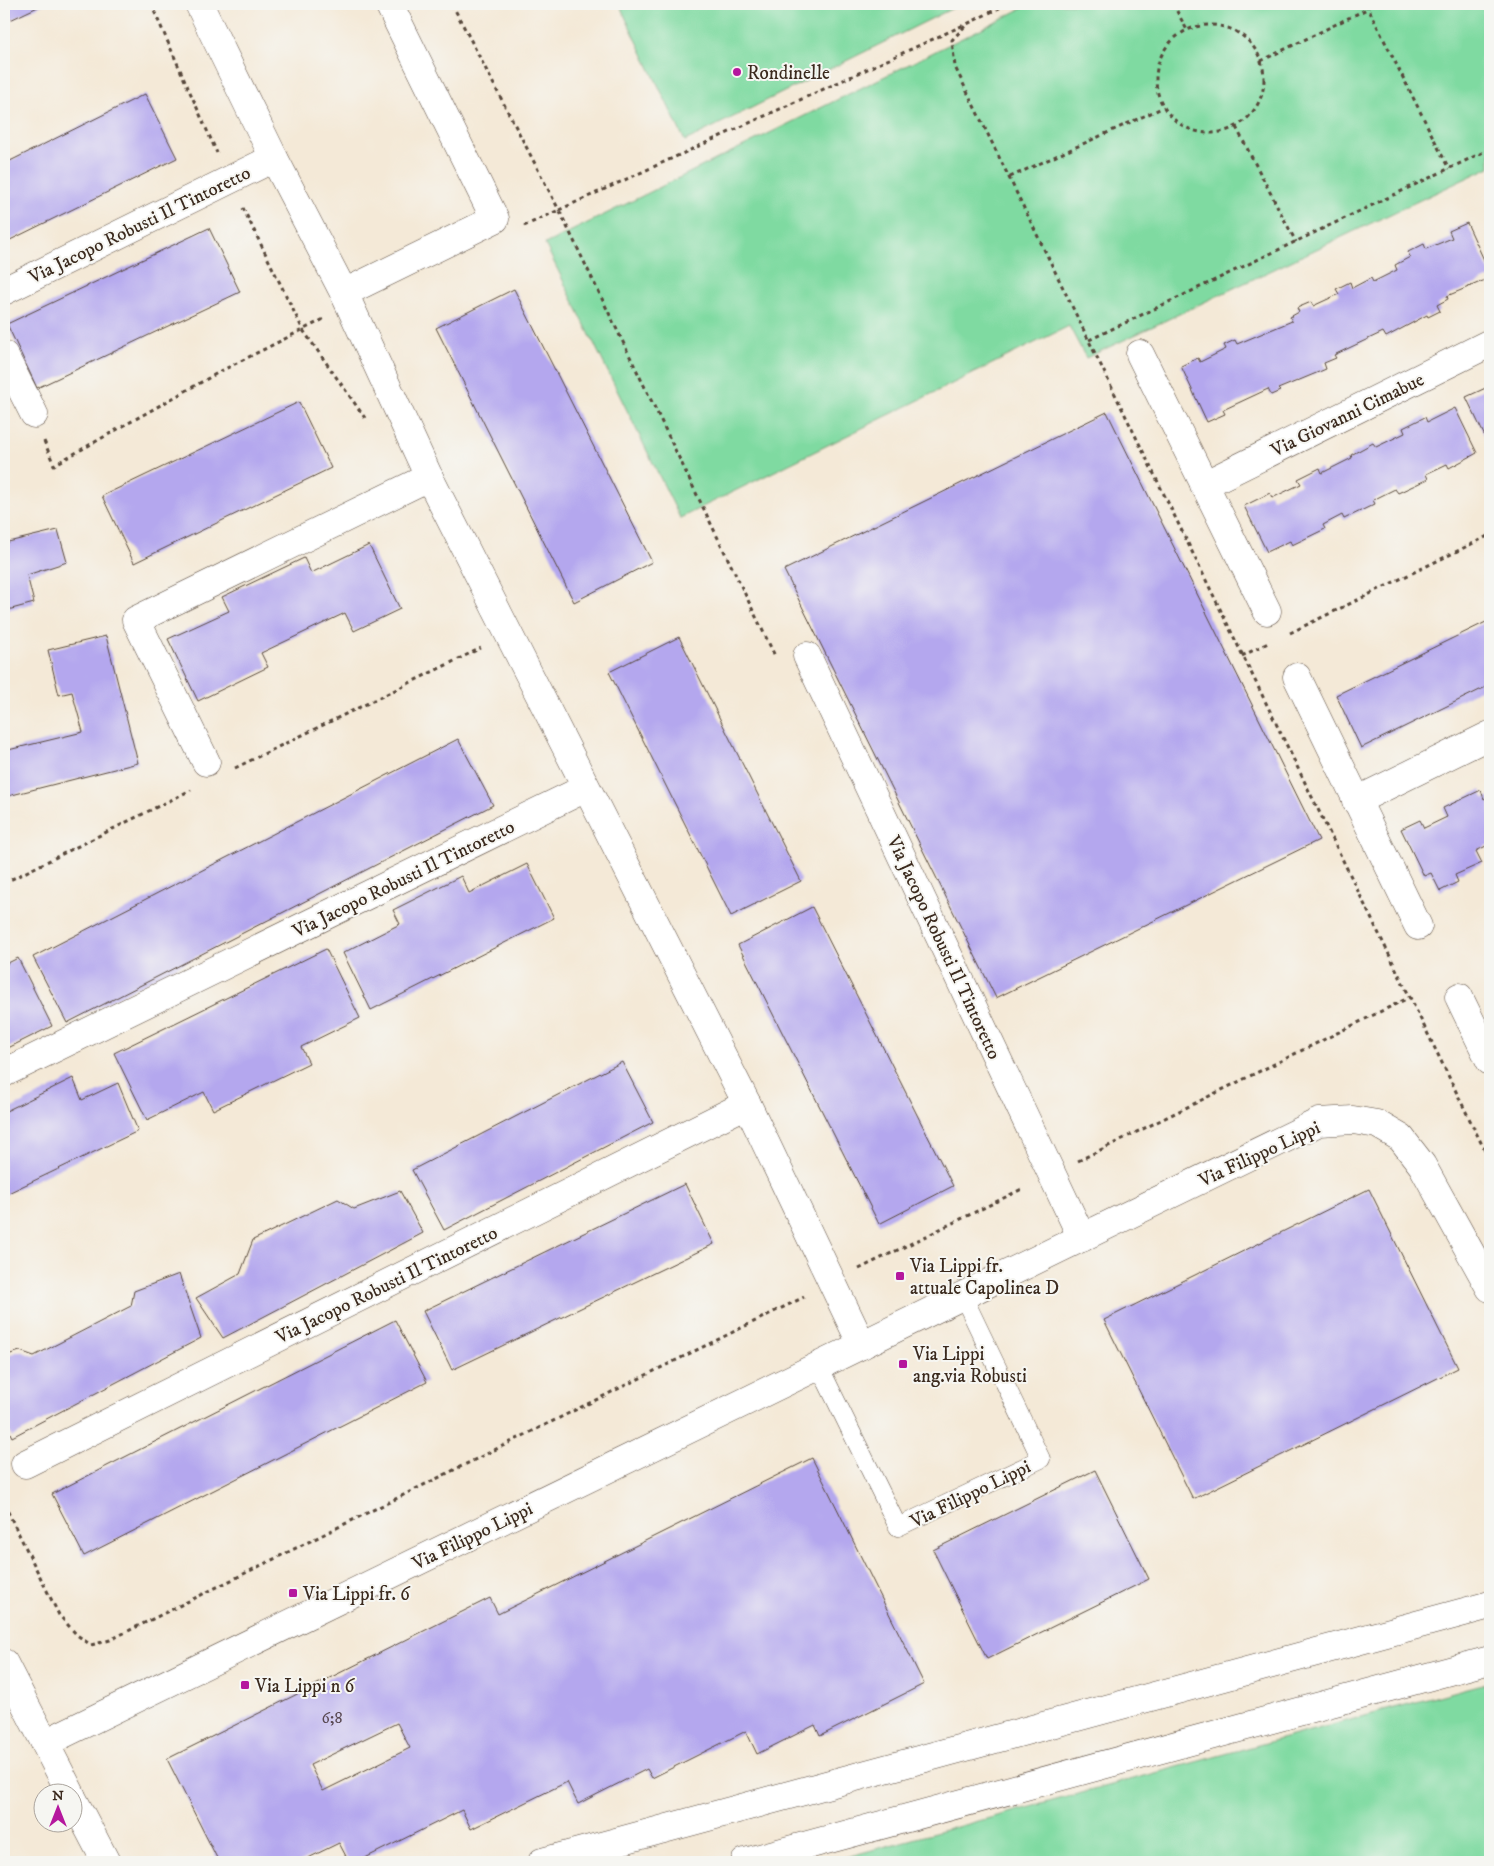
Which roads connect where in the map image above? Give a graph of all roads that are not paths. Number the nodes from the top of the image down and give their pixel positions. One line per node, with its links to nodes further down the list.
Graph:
1 (199, 4): 3 (street)
2 (389, 4): 5 (street)
3 (274, 158): 4 (street, Via Jacopo Robusti Il Tintoretto); 5 (street)
4 (4, 291)
5 (347, 300): 10 (street)
6 (1490, 343): 11 (street, Via Giovanni Cimabue)
7 (4, 354): 9 (street)
8 (1140, 354): 11 (street)
9 (34, 414)
10 (428, 477): 16 (street); 17 (street)
11 (1204, 485): 12 (street)
12 (1267, 611)
13 (807, 656): 24 (street, Via Jacopo Robusti Il Tintoretto)
14 (1296, 677): 18 (street)
15 (1490, 735): 18 (street)
16 (206, 762)
17 (586, 788): 22 (street, Via Jacopo Robusti Il Tintoretto); 23 (street)
18 (1356, 801): 19 (street)
19 (1418, 926)
20 (1459, 997): 21 (street)
21 (1490, 1061)
22 (4, 1073)
23 (747, 1104): 27 (street); 29 (street, Via Jacopo Robusti Il Tintoretto)
24 (1082, 1238): 25 (street, Via Filippo Lippi); 26 (street, Via Filippo Lippi)
25 (1490, 1288)
26 (963, 1296): 27 (street, Via Filippo Lippi); 28 (lane, Via Filippo Lippi)
27 (862, 1345): 28 (street, Via Filippo Lippi)
28 (819, 1366): 33 (street, Via Filippo Lippi)
29 (25, 1464)
30 (1490, 1605): 37 (street)
31 (1490, 1660): 38 (street)
32 (4, 1663): 33 (street)
33 (45, 1744): 34 (street)
34 (66, 1784)
35 (82, 1815): 36 (street)
36 (106, 1862)
37 (542, 1862)
38 (745, 1862)

